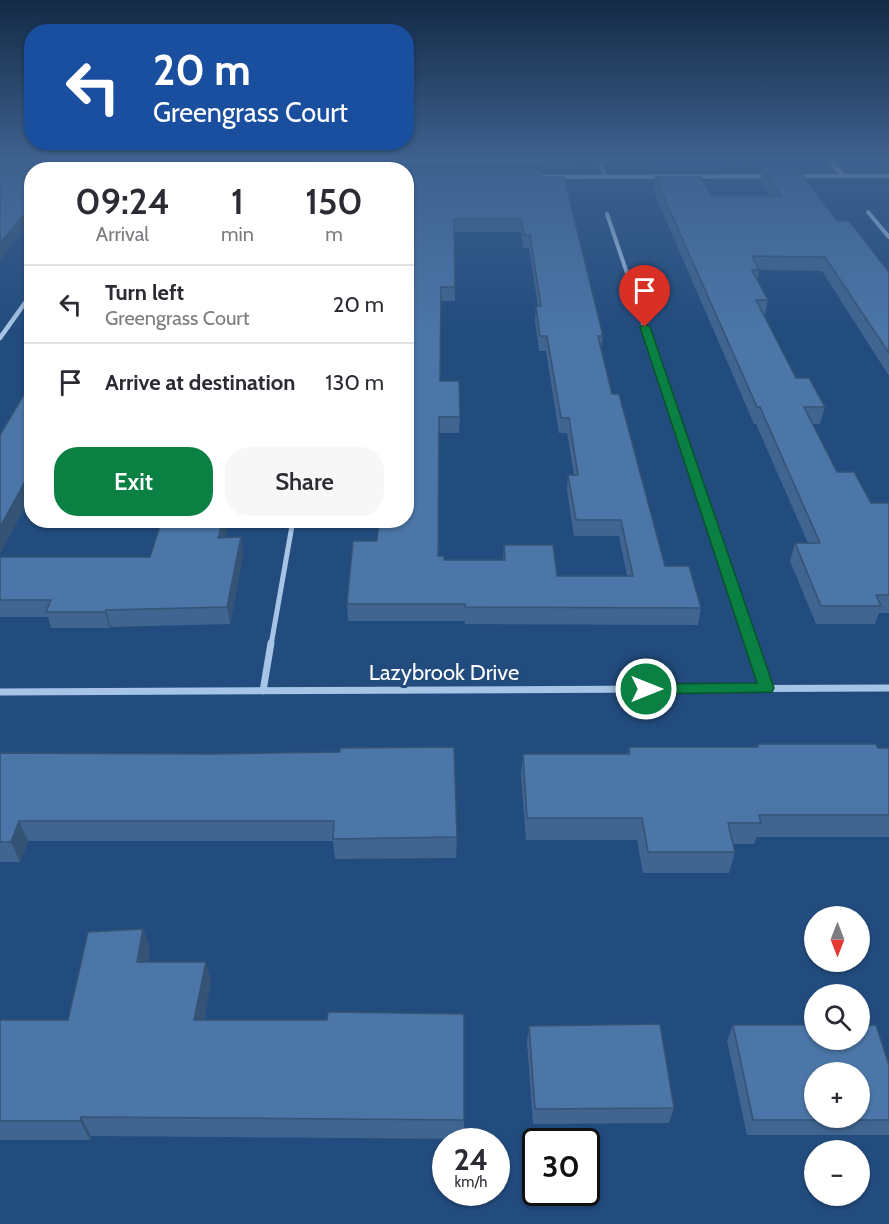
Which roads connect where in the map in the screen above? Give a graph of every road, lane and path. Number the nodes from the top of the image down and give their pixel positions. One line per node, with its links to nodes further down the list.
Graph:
1 (608, 217): 7 (street)
2 (872, 217): 3 (street)
3 (889, 237)
4 (24, 304): 5 (street)
5 (0, 338)
6 (292, 528): 9 (street)
7 (766, 688): 8 (street, Lazybrook Drive); 9 (street, Lazybrook Drive)
8 (889, 688)
9 (263, 691): 10 (street, Lazybrook Drive)
10 (0, 692)

